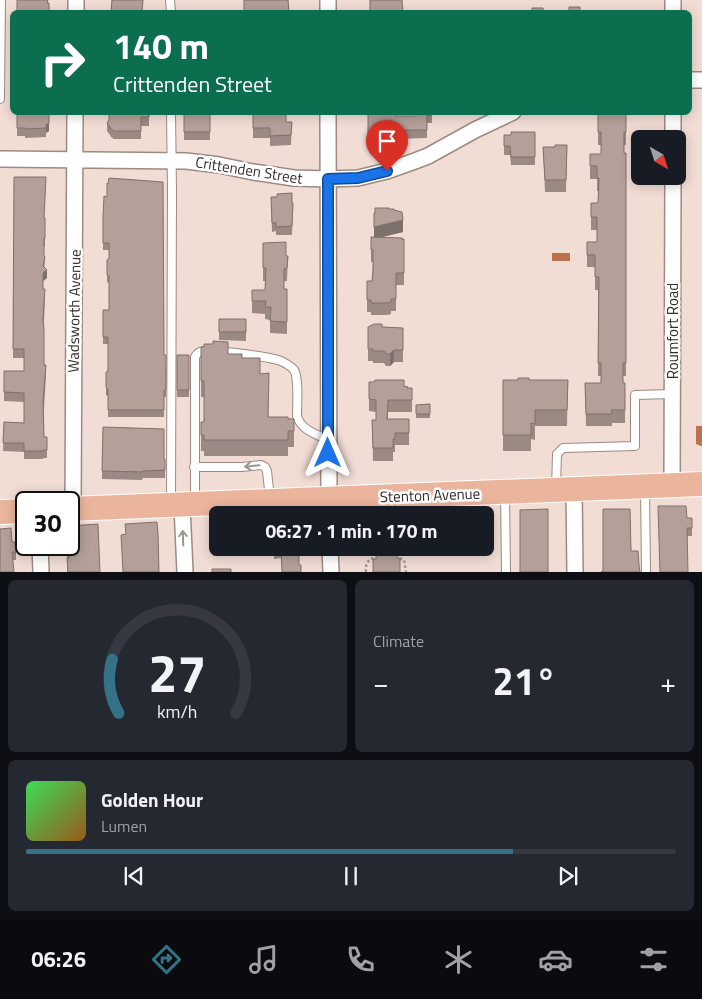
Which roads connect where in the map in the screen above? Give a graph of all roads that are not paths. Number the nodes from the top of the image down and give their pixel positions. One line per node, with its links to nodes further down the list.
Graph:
1 (1, 0): 2 (lane)
2 (0, 99)
3 (76, 115): 10 (street, Wadsworth Avenue)
4 (171, 115): 11 (lane)
5 (328, 115): 12 (street)
6 (507, 115): 12 (street, Crittenden Street)
7 (673, 115): 8 (street)
8 (673, 130)
9 (0, 159): 10 (street, Crittenden Street)
10 (75, 160): 11 (street, Crittenden Street); 21 (street, Wadsworth Avenue)
11 (171, 160): 12 (street, Crittenden Street); 24 (lane)
12 (328, 179): 15 (street)
13 (673, 185): 14 (street, Roumfort Road)
14 (672, 394): 18 (street, Roumfort Road); 20 (lane)
15 (328, 440): 16 (lane); 26 (street)
16 (194, 467): 23 (lane, one-way to 16); 24 (lane)
17 (702, 484): 18 (main road, Stenton Avenue)
18 (672, 485): 19 (main road, Stenton Avenue)
19 (645, 486): 20 (main road, Stenton Avenue); 38 (lane)
20 (565, 489): 22 (main road, Stenton Avenue); 37 (street)
21 (71, 491)
22 (505, 492): 27 (main road, Stenton Avenue); 36 (lane)
23 (270, 501): 24 (main road, Stenton Avenue); 25 (main road, Stenton Avenue)
24 (183, 504): 28 (main road, Stenton Avenue); 34 (street, one-way to 24)
25 (319, 506)
26 (329, 506)
27 (341, 506)
28 (80, 509)
29 (15, 511): 30 (main road)
30 (0, 512)
31 (40, 556): 33 (street)
32 (330, 556): 35 (street)
33 (41, 572)
34 (184, 572)
35 (331, 572)
36 (506, 572)
37 (575, 572)
38 (646, 572)

